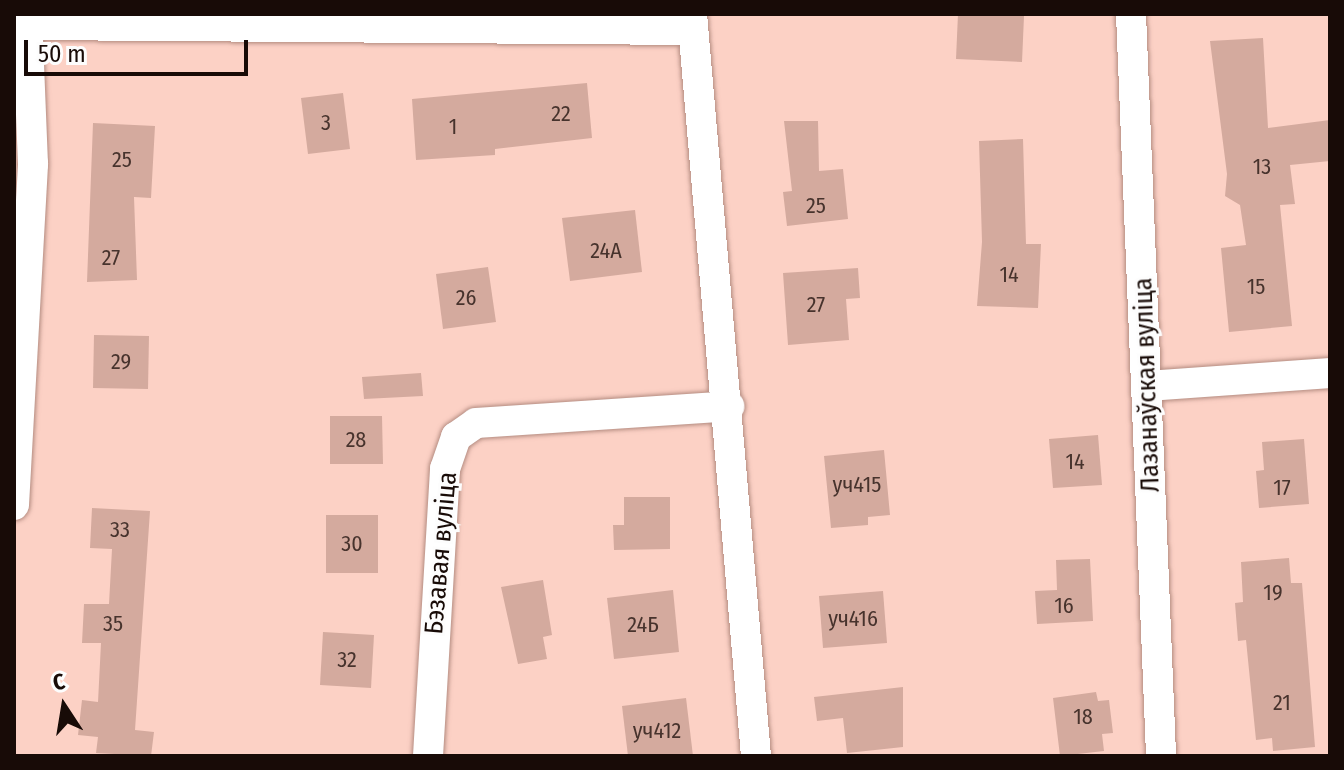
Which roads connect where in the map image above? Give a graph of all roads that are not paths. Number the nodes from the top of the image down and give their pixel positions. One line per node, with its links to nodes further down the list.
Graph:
1 (1131, 14): 5 (street, Лазанаўская вуліца)
2 (28, 20): 3 (street); 7 (street)
3 (692, 22): 6 (street)
4 (1330, 373): 5 (street)
5 (1148, 386): 10 (street, Лазанаўская вуліца)
6 (729, 406): 8 (street, Бэзавая вуліца); 9 (street)
7 (14, 505)
8 (428, 756)
9 (756, 756)
10 (1161, 756)

